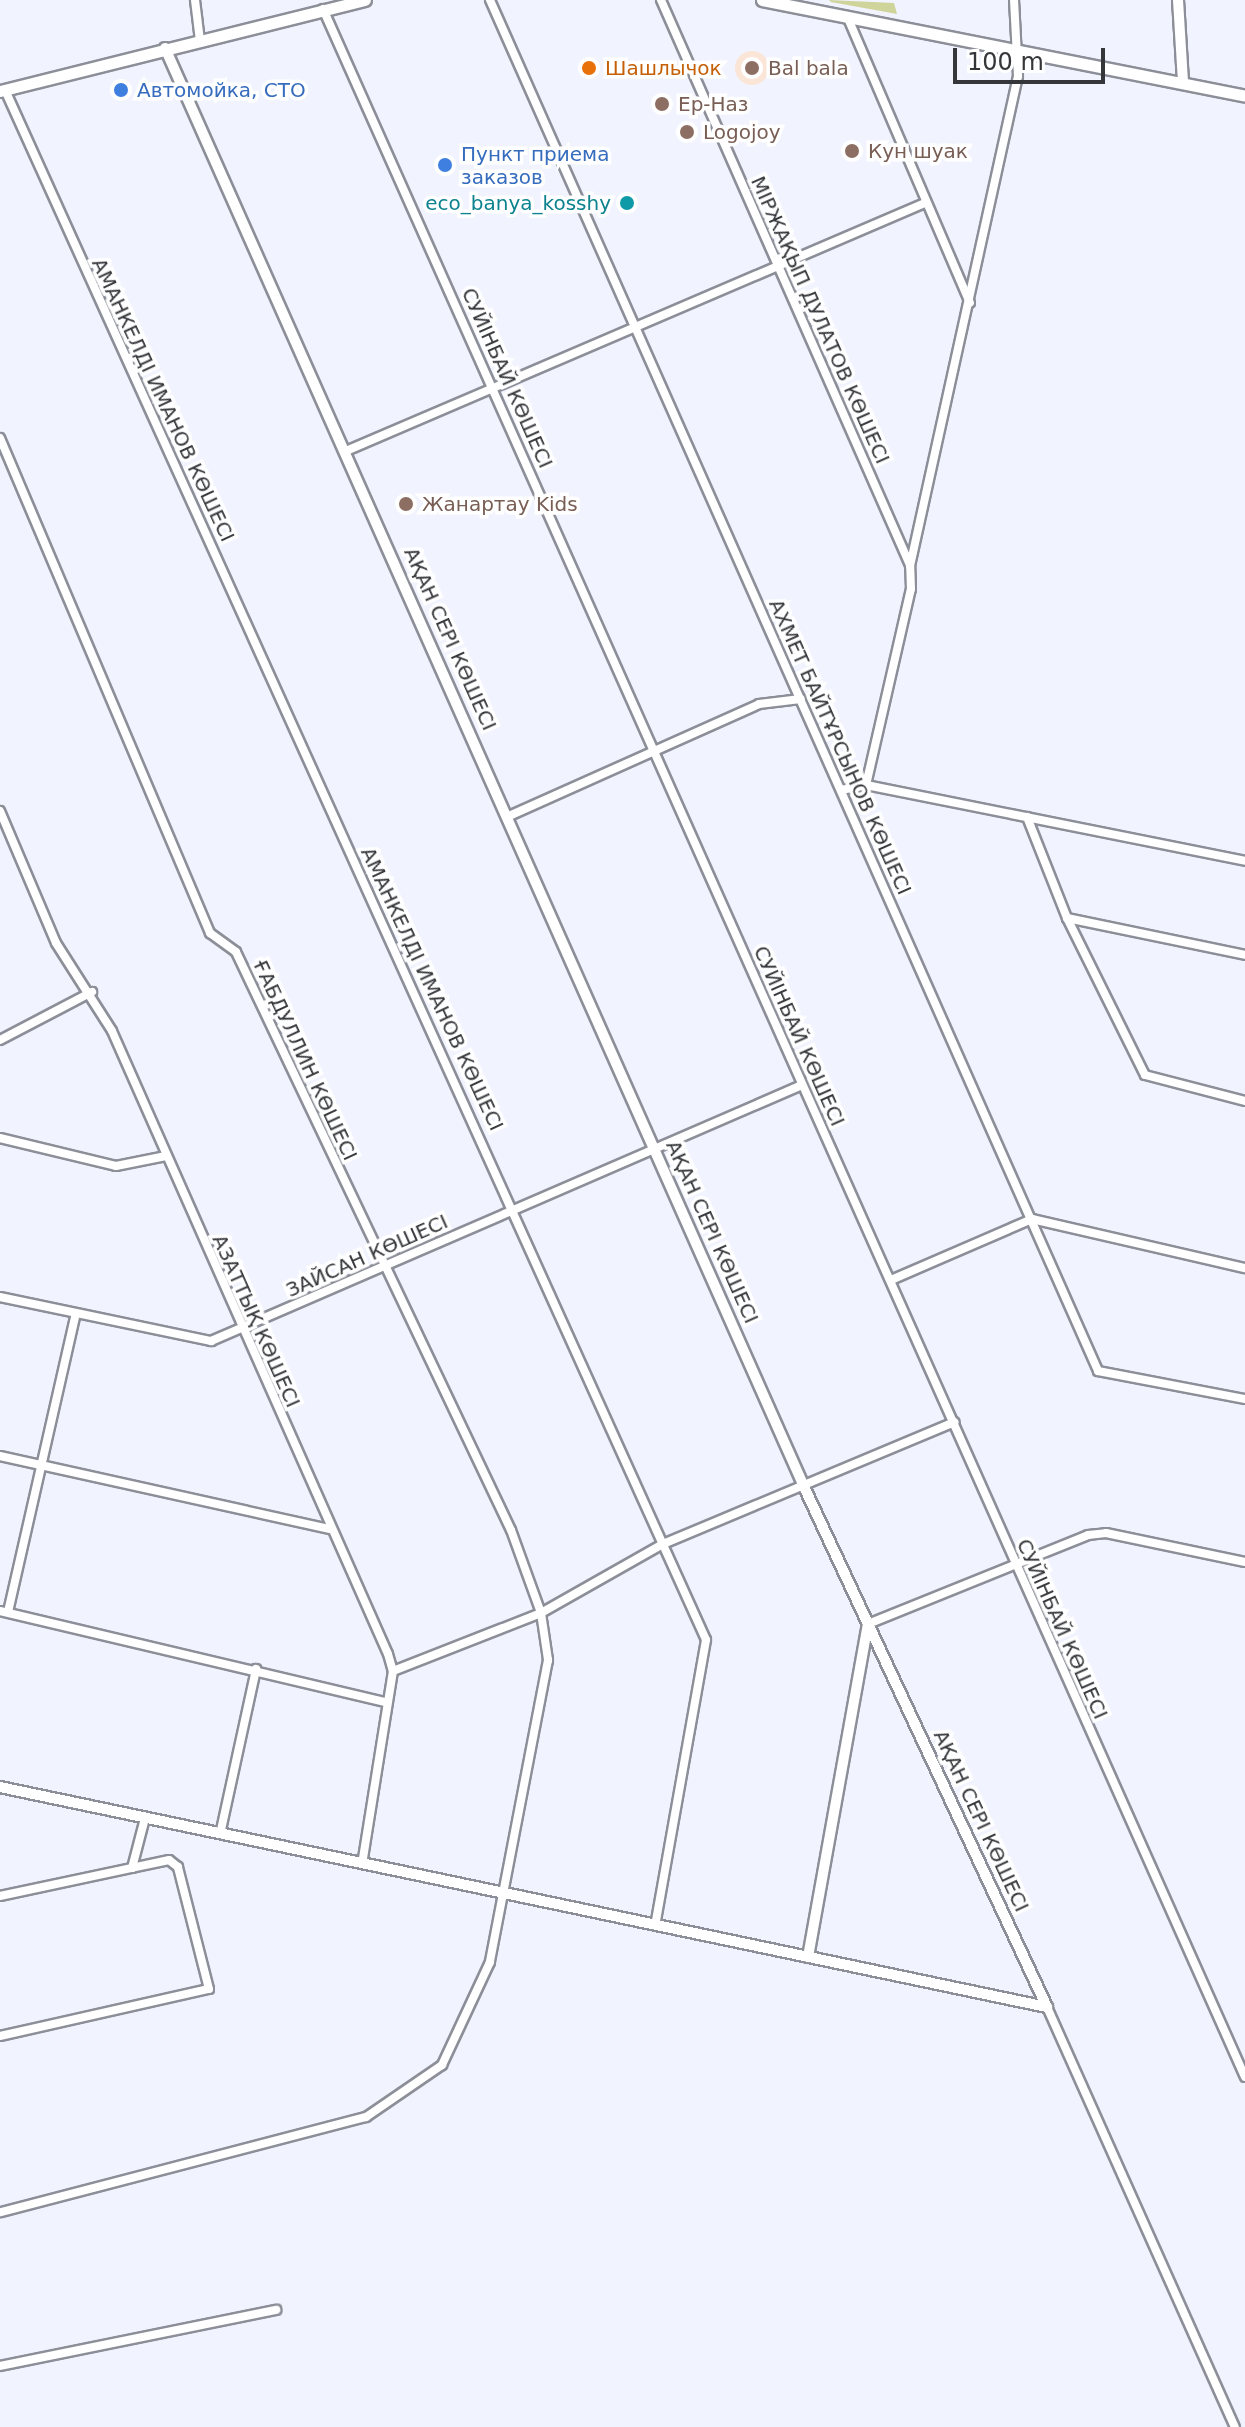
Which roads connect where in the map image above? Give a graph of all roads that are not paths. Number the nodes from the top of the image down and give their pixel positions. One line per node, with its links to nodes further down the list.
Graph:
1 (195, 0): 11 (street)
2 (365, 0): 9 (main road)
3 (490, 0): 20 (street, АХМЕТ БАЙТҰРСЫНОВ КӨШЕСІ)
4 (661, 0): 18 (street, МІРЖАҚЫП ДУЛАТОВ КӨШЕСІ)
5 (762, 0): 8 (main road)
6 (1014, 0): 12 (street)
7 (1178, 0): 14 (street)
8 (816, 4): 10 (main road)
9 (323, 9): 11 (main road); 21 (street, СУЙІНБАЙ КӨШЕСІ)
10 (847, 15): 12 (main road); 17 (street)
11 (200, 38): 13 (main road)
12 (1016, 45): 14 (main road); 19 (street)
13 (165, 48): 15 (main road); 23 (street, АҚАН СЕРІ КӨШЕСІ)
14 (1183, 82): 16 (main road)
15 (2, 91): 42 (street, АМАНКЕЛДІ ИМАНОВ КӨШЕСІ)
16 (1245, 96)
17 (925, 203): 18 (street); 19 (street)
18 (780, 265): 20 (street); 24 (street, МІРЖАҚЫП ДУЛАТОВ КӨШЕСІ)
19 (970, 303): 24 (street)
20 (637, 329): 21 (street); 25 (street, АХМЕТ БАЙТҰРСЫНОВ КӨШЕСІ)
21 (493, 385): 23 (street); 26 (street, СУЙІНБАЙ КӨШЕСІ)
22 (0, 438): 44 (street, ҒАБДУЛЛИН КӨШЕСІ)
23 (346, 451): 30 (street, АҚАН СЕРІ КӨШЕСІ)
24 (910, 566): 27 (street)
25 (801, 699): 26 (street); 28 (street, АХМЕТ БАЙТҰРСЫНОВ КӨШЕСІ)
26 (656, 750): 30 (street); 37 (street, СУЙІНБАЙ КӨШЕСІ)
27 (866, 785): 28 (street); 31 (street)
28 (841, 790): 43 (street, АХМЕТ БАЙТҰРСЫНОВ КӨШЕСІ)
29 (0, 811): 35 (street, АЗАТТЫҚ КӨШЕСІ)
30 (509, 816): 40 (street, АҚАН СЕРІ КӨШЕСІ)
31 (1027, 817): 32 (street); 33 (street)
32 (1245, 861)
33 (1067, 918): 34 (street); 38 (street)
34 (1245, 955)
35 (92, 992): 36 (street); 41 (street, АЗАТТЫҚ КӨШЕСІ)
36 (0, 1040)
37 (802, 1085): 40 (street, ЗАЙСАН КӨШЕСІ); 46 (street, СУЙІНБАЙ КӨШЕСІ)
38 (1245, 1101)
39 (0, 1138): 41 (street)
40 (655, 1149): 42 (street, ЗАЙСАН КӨШЕСІ); 54 (street, АҚАН СЕРІ КӨШЕСІ)
41 (166, 1156): 49 (street, АЗАТТЫҚ КӨШЕСІ)
42 (515, 1208): 44 (street, ЗАЙСАН КӨШЕСІ); 56 (street, АМАНКЕЛДІ ИМАНОВ КӨШЕСІ)
43 (1032, 1219): 45 (street); 46 (street); 50 (street, АХМЕТ БАЙТҰРСЫНОВ КӨШЕСІ)
44 (385, 1267): 49 (street, ЗАЙСАН КӨШЕСІ); 60 (street, ҒАБДУЛЛИН КӨШЕСІ)
45 (1245, 1268)
46 (891, 1280): 51 (street, СУЙІНБАЙ КӨШЕСІ)
47 (0, 1297): 48 (street, ЗАЙСАН КӨШЕСІ)
48 (75, 1316): 49 (street, ЗАЙСАН КӨШЕСІ); 53 (street)
49 (242, 1329): 55 (street, АЗАТТЫҚ КӨШЕСІ)
50 (1245, 1399)
51 (955, 1422): 54 (street); 58 (street, СУЙІНБАЙ КӨШЕСІ)
52 (0, 1456): 53 (street)
53 (41, 1465): 55 (street); 59 (street)
54 (805, 1489): 56 (street); 61 (street, АҚАН СЕРІ КӨШЕСІ)
55 (330, 1529): 63 (street, АЗАТТЫҚ КӨШЕСІ)
56 (663, 1544): 60 (street); 72 (street, АМАНКЕЛДІ ИМАНОВ КӨШЕСІ)
57 (1245, 1562): 58 (street)
58 (1016, 1563): 61 (street); 76 (street, СУЙІНБАЙ КӨШЕСІ)
59 (4, 1611): 62 (street)
60 (541, 1613): 63 (street); 70 (street, ҒАБДУЛЛИН КӨШЕСІ)
61 (868, 1624): 73 (street); 74 (street, АҚАН СЕРІ КӨШЕСІ)
62 (256, 1669): 64 (street); 67 (street)
63 (393, 1671): 64 (street)
64 (385, 1702): 68 (street)
65 (0, 1787): 66 (street)
66 (145, 1818): 67 (street); 69 (street)
67 (221, 1830): 68 (street)
68 (362, 1864): 70 (street)
69 (132, 1868): 71 (street); 75 (street)
70 (503, 1892): 72 (street); 77 (street, ҒАБДУЛЛИН КӨШЕСІ)
71 (0, 1896)
72 (655, 1925): 73 (street)
73 (808, 1957): 74 (street)
74 (1047, 2007): 80 (street, АҚАН СЕРІ КӨШЕСІ)
75 (0, 2036)
76 (1245, 2077)
77 (0, 2212)
78 (276, 2310): 79 (street)
79 (0, 2366)
80 (1235, 2427)

